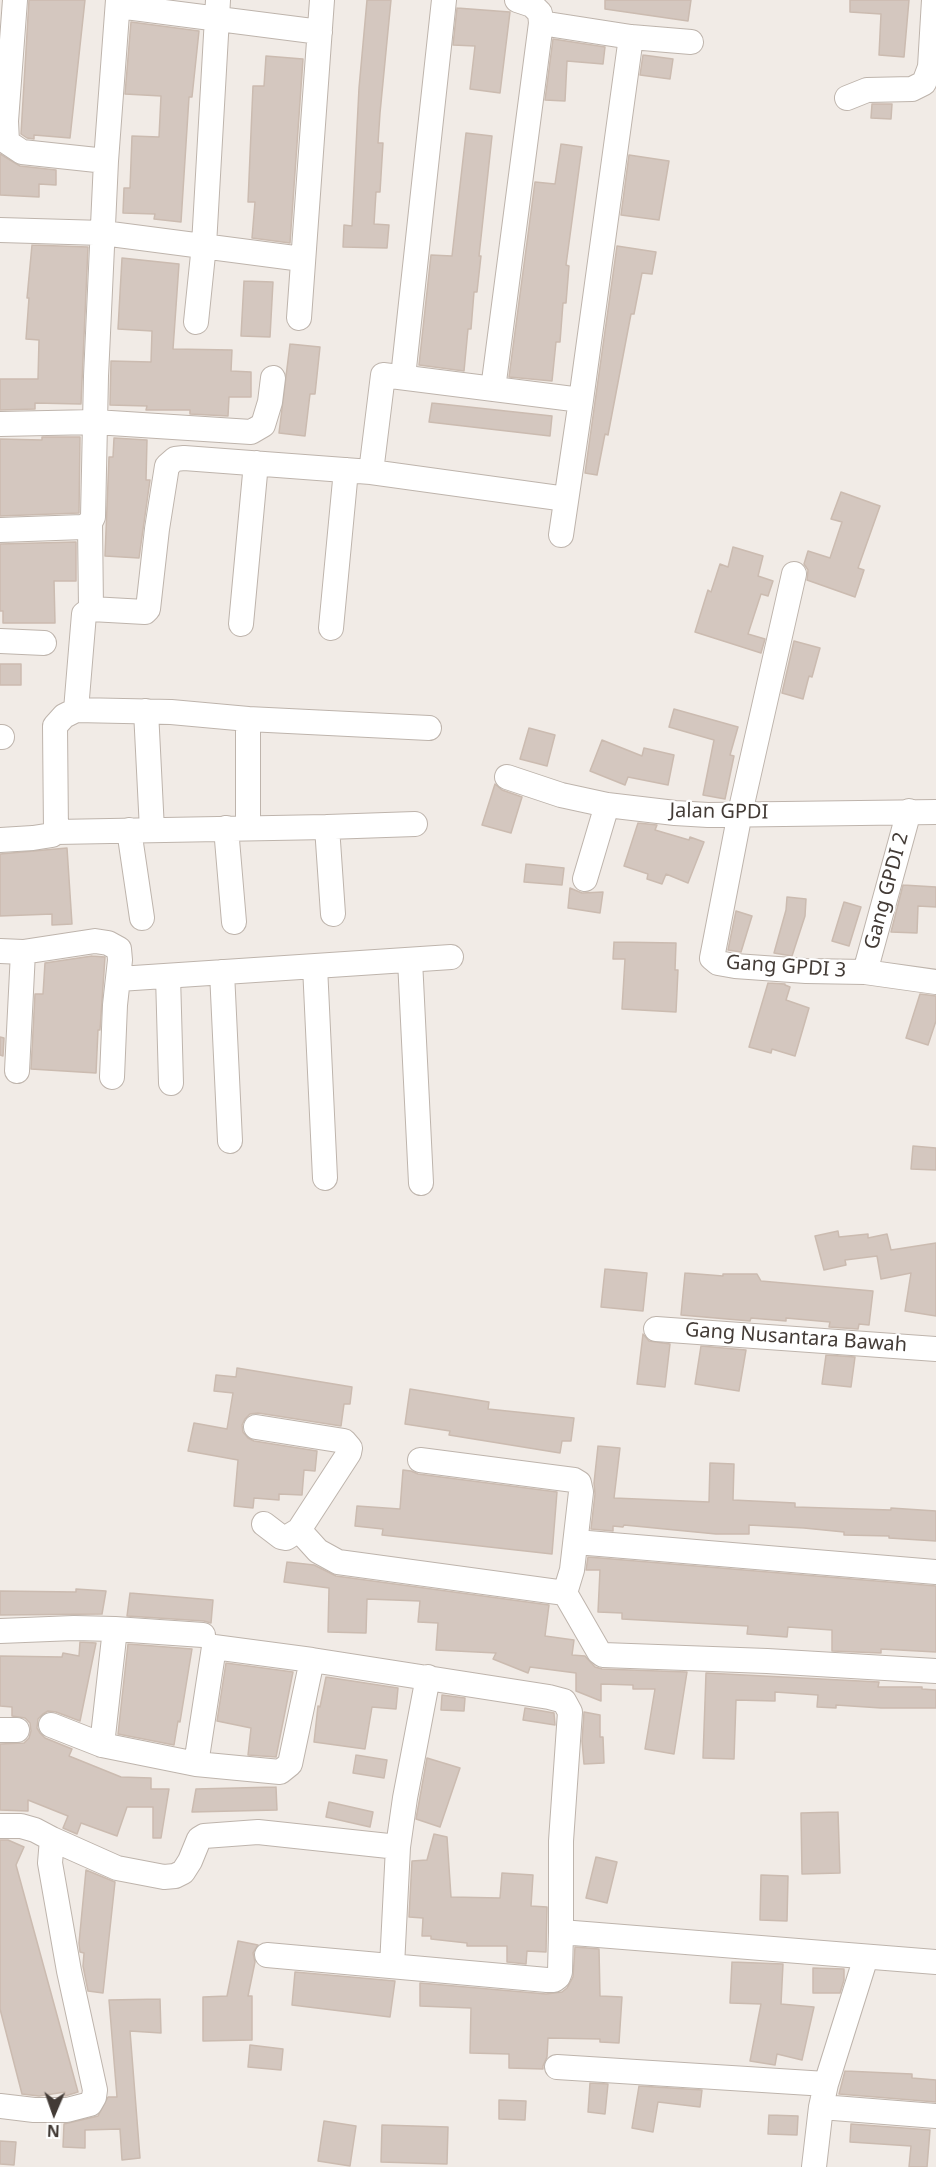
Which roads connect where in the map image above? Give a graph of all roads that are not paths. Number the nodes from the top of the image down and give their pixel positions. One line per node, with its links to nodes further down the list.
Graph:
1 (15, 0): 13 (street)
2 (322, 0): 9 (street)
3 (444, 0): 20 (street)
4 (517, 0): 8 (street)
5 (934, 0): 12 (street)
6 (118, 3): 7 (street); 13 (street)
7 (218, 9): 9 (street); 16 (street)
8 (541, 23): 10 (street); 22 (street)
9 (320, 32): 17 (street)
10 (631, 37): 11 (street); 23 (street)
11 (691, 42)
12 (847, 98)
13 (106, 161): 15 (street)
14 (0, 230): 15 (street)
15 (103, 233): 16 (street); 24 (street)
16 (204, 245): 17 (street); 19 (street)
17 (302, 259): 18 (street)
18 (299, 318)
19 (196, 322)
20 (403, 377): 22 (street); 28 (street)
21 (273, 378): 24 (street)
22 (493, 389): 23 (street)
23 (582, 400): 29 (street)
24 (95, 422): 25 (street); 30 (street)
25 (0, 424)
26 (256, 463): 27 (street); 34 (street); 35 (street)
27 (346, 470): 28 (street); 36 (street)
28 (371, 472): 29 (street)
29 (566, 499): 32 (street)
30 (90, 523): 31 (street); 34 (street)
31 (0, 530)
32 (561, 535)
33 (794, 574): 47 (street)
34 (91, 609): 39 (street)
35 (241, 624)
36 (331, 628)
37 (0, 641): 38 (street)
38 (44, 643)
39 (76, 710): 40 (street); 52 (street)
40 (146, 711): 41 (street); 51 (street)
41 (248, 719): 42 (street); 49 (street)
42 (429, 728)
43 (507, 777): 44 (street, Jalan GPDI)
44 (607, 805): 47 (street, Jalan GPDI); 54 (street)
45 (909, 811): 46 (street, Jalan GPDI); 47 (street, Jalan GPDI); 63 (street, Gang GPDI 2)
46 (936, 812)
47 (740, 813): 63 (street, Gang GPDI 3)
48 (415, 824): 50 (street)
49 (237, 828): 50 (street); 51 (street); 57 (street)
50 (327, 828): 55 (street)
51 (141, 830): 52 (street); 56 (street)
52 (56, 832): 53 (street)
53 (0, 840)
54 (585, 879)
55 (333, 914)
56 (142, 918)
57 (234, 922)
58 (12, 952): 65 (street); 67 (street)
59 (451, 957): 60 (street)
60 (410, 960): 61 (street); 72 (street)
61 (315, 966): 62 (street); 71 (street)
62 (222, 972): 64 (street); 70 (street)
63 (865, 972): 66 (street)
64 (168, 976): 65 (street); 69 (street)
65 (119, 979): 68 (street)
66 (936, 982)
67 (17, 1071)
68 (112, 1077)
69 (171, 1083)
70 (230, 1141)
71 (325, 1178)
72 (421, 1183)
73 (657, 1329): 74 (street, Gang Nusantara Bawah)
74 (936, 1348)
75 (256, 1427): 78 (street)
76 (420, 1460): 79 (street)
77 (264, 1524): 78 (street)
78 (308, 1540): 81 (street)
79 (576, 1542): 80 (street); 81 (street)
80 (936, 1572)
81 (565, 1593): 86 (street)
82 (115, 1629): 83 (street); 84 (street); 89 (street)
83 (0, 1631)
84 (203, 1635)
85 (312, 1660): 87 (street); 90 (street); 90 (street)
86 (936, 1671)
87 (428, 1677): 93 (street); 94 (street)
88 (51, 1725): 89 (street)
89 (102, 1745): 90 (street)
90 (196, 1764)
91 (0, 1826): 92 (street)
92 (52, 1839): 93 (street); 101 (street)
93 (398, 1847): 98 (street)
94 (561, 1932): 96 (street); 98 (street)
95 (267, 1955): 98 (street)
96 (866, 1957): 97 (street); 100 (street)
97 (936, 1962)
98 (392, 1966)
99 (557, 2067): 100 (street)
100 (823, 2096): 102 (street); 103 (street)
101 (2, 2099)
102 (936, 2116)
103 (814, 2167)

